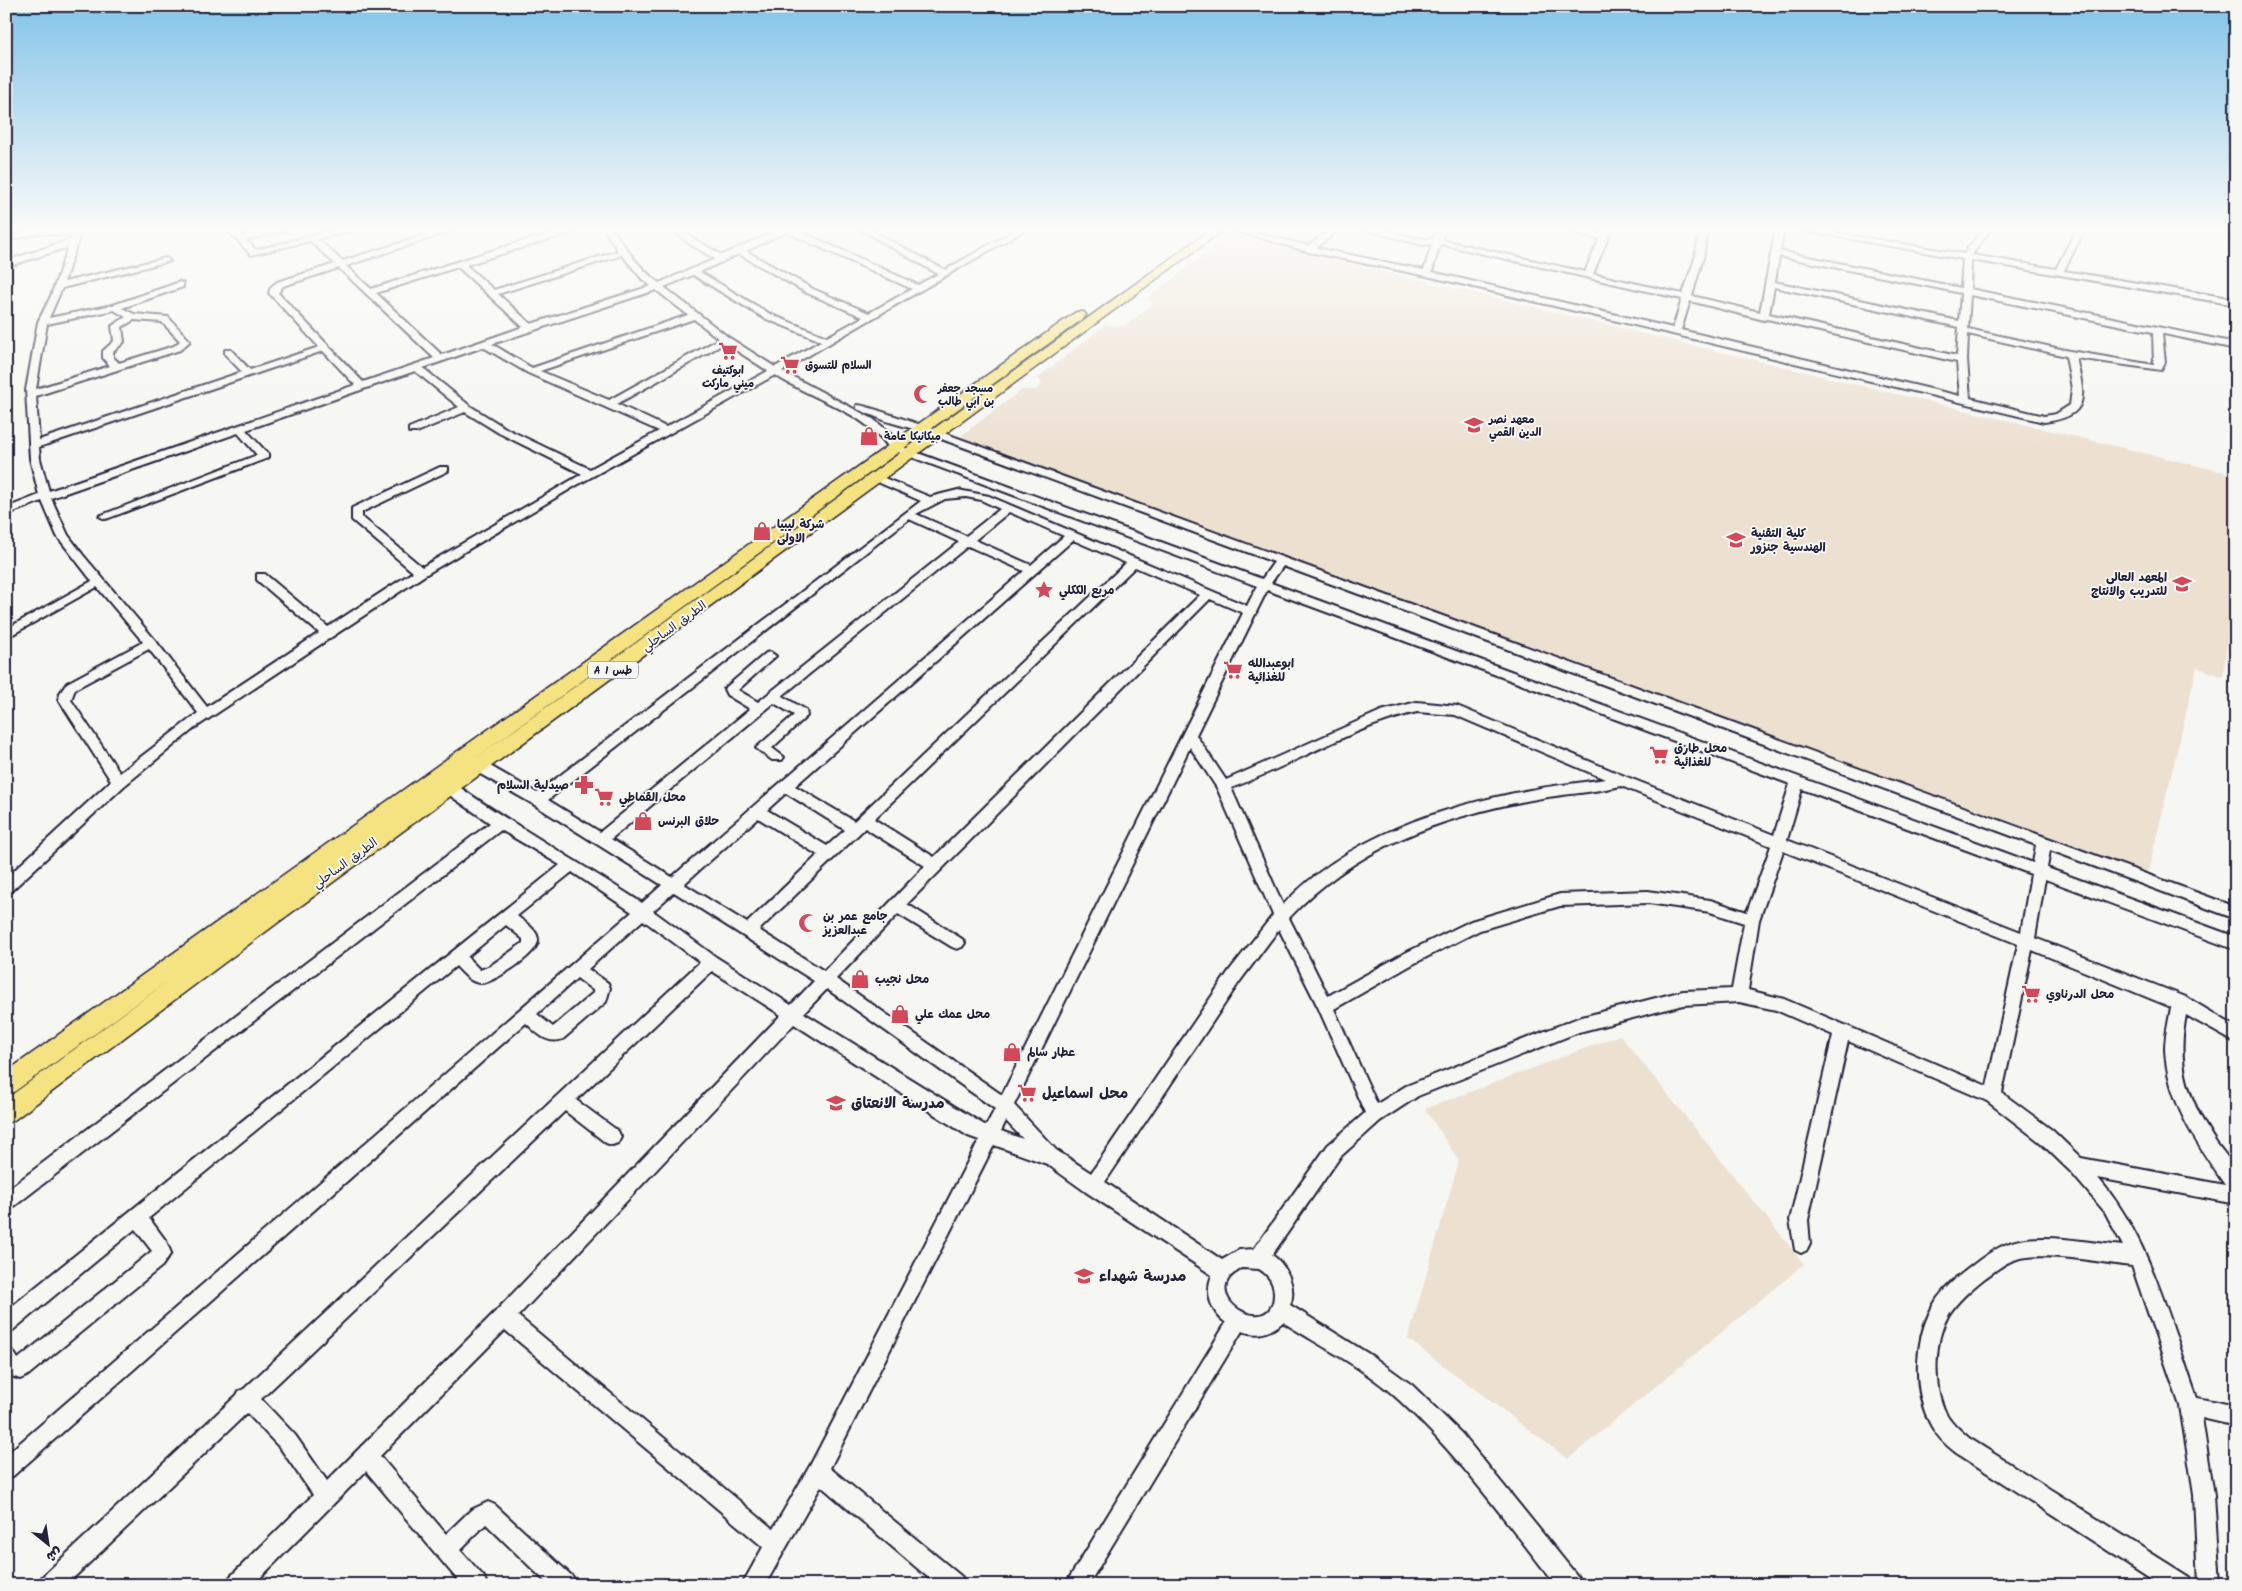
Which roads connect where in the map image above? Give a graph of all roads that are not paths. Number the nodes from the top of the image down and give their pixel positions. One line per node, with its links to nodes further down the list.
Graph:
1 (52, 302): 26 (street)
2 (127, 302): 21 (street)
3 (282, 302): 35 (street)
4 (380, 302): 38 (street)
5 (503, 302): 27 (street)
6 (602, 302): 27 (street)
7 (679, 302): 22 (street)
8 (686, 302): 42 (street)
9 (745, 302): 32 (street)
10 (836, 302): 24 (street)
11 (895, 302): 24 (street)
12 (1096, 302): 51 (highway, الطريق الساحلي / A 1 طس)
13 (1118, 302): 54 (highway, الطريق الساحلي / A 1 طس)
14 (1550, 302): 30 (street)
15 (1687, 302): 30 (street)
16 (1698, 302): 25 (street)
17 (1767, 302): 25 (street)
18 (1851, 302): 28 (street)
19 (1965, 302): 28 (street)
20 (2021, 302): 29 (street)
21 (115, 306): 23 (street); 26 (street)
22 (694, 316): 31 (street); 43 (street)
23 (132, 317): 41 (street); 41 (street)
24 (870, 317): 32 (street)
25 (1764, 317): 39 (street)
26 (43, 322): 46 (street)
27 (529, 327): 33 (street)
28 (1965, 328): 37 (street); 39 (street)
29 (2164, 331): 34 (street); 37 (street)
30 (1676, 332): 47 (street)
31 (725, 340): 42 (street); 48 (street)
32 (828, 341): 42 (street)
33 (483, 343): 38 (street); 43 (street)
34 (2236, 346)
35 (324, 348): 44 (street); 45 (street)
36 (228, 352): 44 (street)
37 (2070, 354): 47 (street)
38 (440, 358): 40 (street)
39 (1962, 360): 47 (street)
40 (415, 366): 45 (street); 49 (street)
41 (117, 367): 46 (street)
42 (780, 368): 51 (street); 53 (street); 56 (street)
43 (531, 371): 48 (street)
44 (248, 373): 55 (street)
45 (360, 385): 50 (street)
46 (31, 394): 55 (street)
47 (1965, 401)
48 (609, 404): 53 (street)
49 (466, 408): 52 (street); 59 (street)
50 (239, 428): 61 (street); 66 (street)
51 (921, 428): 54 (street); 56 (highway, الطريق الساحلي / A 1 طس)
52 (413, 430)
53 (666, 432): 59 (street)
54 (938, 434): 57 (highway, الطريق الساحلي / A 1 طس); 70 (street)
55 (34, 445): 61 (street)
56 (894, 446): 57 (street); 128 (highway, الطريق الساحلي / A 1 طس)
57 (911, 454): 60 (highway, الطريق الساحلي / A 1 طس); 75 (street)
58 (444, 469): 72 (street)
59 (591, 474): 72 (street)
60 (877, 478): 62 (street); 87 (highway, الطريق الساحلي / A 1 طس)
61 (45, 496): 64 (street); 74 (street)
62 (930, 501): 63 (street); 65 (street)
63 (1008, 508): 67 (street); 68 (street)
64 (6, 512)
65 (909, 515): 68 (street); 94 (street)
66 (105, 516)
67 (1072, 535): 69 (street); 71 (street)
68 (968, 542): 71 (street); 82 (street)
69 (1133, 562): 76 (street); 97 (street)
70 (1280, 562): 75 (street); 100 (street)
71 (1032, 570): 91 (street)
72 (422, 572): 78 (street)
73 (261, 577): 78 (street)
74 (98, 582): 79 (street); 80 (street)
75 (1263, 586): 77 (street); 90 (street)
76 (1209, 593): 77 (street); 103 (street)
77 (1251, 612): 85 (street)
78 (327, 633): 84 (street)
79 (6, 634)
80 (151, 643): 84 (street); 89 (street)
81 (770, 656): 83 (street)
82 (774, 697): 83 (street); 86 (street)
83 (759, 708): 98 (street)
84 (206, 714): 89 (street)
85 (1189, 735): 92 (street); 131 (street)
86 (777, 757)
87 (480, 766): 93 (highway, الطريق الساحلي / A 1 طس); 94 (street)
88 (1622, 781): 92 (street); 99 (street); 110 (street)
89 (119, 782): 106 (street)
90 (1797, 783): 99 (street); 104 (street)
91 (785, 786): 95 (street); 97 (street)
92 (1223, 786): 110 (street)
93 (450, 788): 96 (street); 132 (highway, الطريق الساحلي / A 1 طس)
94 (538, 800): 98 (street)
95 (757, 811): 101 (street); 105 (street)
96 (500, 823): 102 (street); 141 (street)
97 (860, 824): 101 (street); 103 (street)
98 (601, 839): 105 (street)
99 (1780, 842): 112 (street); 114 (street)
100 (2044, 843): 104 (street); 109 (street)
101 (828, 854): 113 (street)
102 (571, 864): 108 (street); 111 (street)
103 (935, 865): 107 (street)
104 (2037, 872): 114 (street); 116 (street)
105 (674, 884): 108 (street); 113 (street)
106 (6, 887)
107 (897, 906): 115 (street); 120 (street)
108 (643, 911): 118 (street); 119 (street)
109 (2236, 913)
110 (1280, 915): 123 (street); 138 (street)
111 (506, 916): 117 (street); 117 (street)
112 (1752, 920): 121 (street); 123 (street)
113 (748, 931): 120 (street)
114 (2027, 940): 122 (street); 129 (street)
115 (957, 943)
116 (2236, 944)
117 (457, 956): 142 (street)
118 (711, 962): 125 (street); 130 (street)
119 (577, 969): 124 (street); 124 (street)
120 (826, 980): 125 (street); 131 (street)
121 (1739, 995): 126 (street); 133 (street)
122 (2180, 1002): 127 (street); 139 (street)
123 (1326, 1006): 133 (street)
124 (526, 1014): 156 (street)
125 (793, 1014): 134 (street); 148 (street)
126 (1842, 1032): 129 (street); 143 (street)
127 (2236, 1036)
128 (6, 1085)
129 (1993, 1096): 137 (street)
130 (565, 1101): 135 (street); 152 (street)
131 (1004, 1106): 134 (street); 136 (street)
132 (6, 1113)
133 (1374, 1115): 145 (street)
134 (990, 1136): 136 (street); 157 (street)
135 (612, 1137)
136 (1050, 1156): 138 (street)
137 (2076, 1164): 140 (street); 144 (street)
138 (1092, 1186): 146 (street)
139 (2236, 1187)
140 (2236, 1196)
141 (6, 1202)
142 (137, 1217): 150 (street); 151 (street)
143 (1801, 1244)
144 (2138, 1257): 153 (street); 169 (street)
145 (1258, 1259): 146 (street); 147 (street)
146 (1223, 1271): 149 (street)
147 (1281, 1310): 149 (street); 168 (street)
148 (504, 1317): 155 (street); 159 (street)
149 (1237, 1322): 167 (street)
150 (6, 1323)
151 (6, 1358)
152 (246, 1398): 158 (street); 161 (street)
153 (2190, 1406): 154 (street); 170 (street)
154 (2236, 1416)
155 (367, 1457): 158 (street); 160 (street)
156 (6, 1469)
157 (818, 1471): 159 (street); 166 (street)
158 (326, 1497): 162 (street)
159 (776, 1545): 165 (street)
160 (446, 1549): 163 (street); 164 (street)
161 (50, 1585)
162 (238, 1585)
163 (476, 1585)
164 (565, 1585)
165 (753, 1585)
166 (954, 1585)
167 (1076, 1585)
168 (1570, 1585)
169 (2181, 1585)
170 (2209, 1585)

